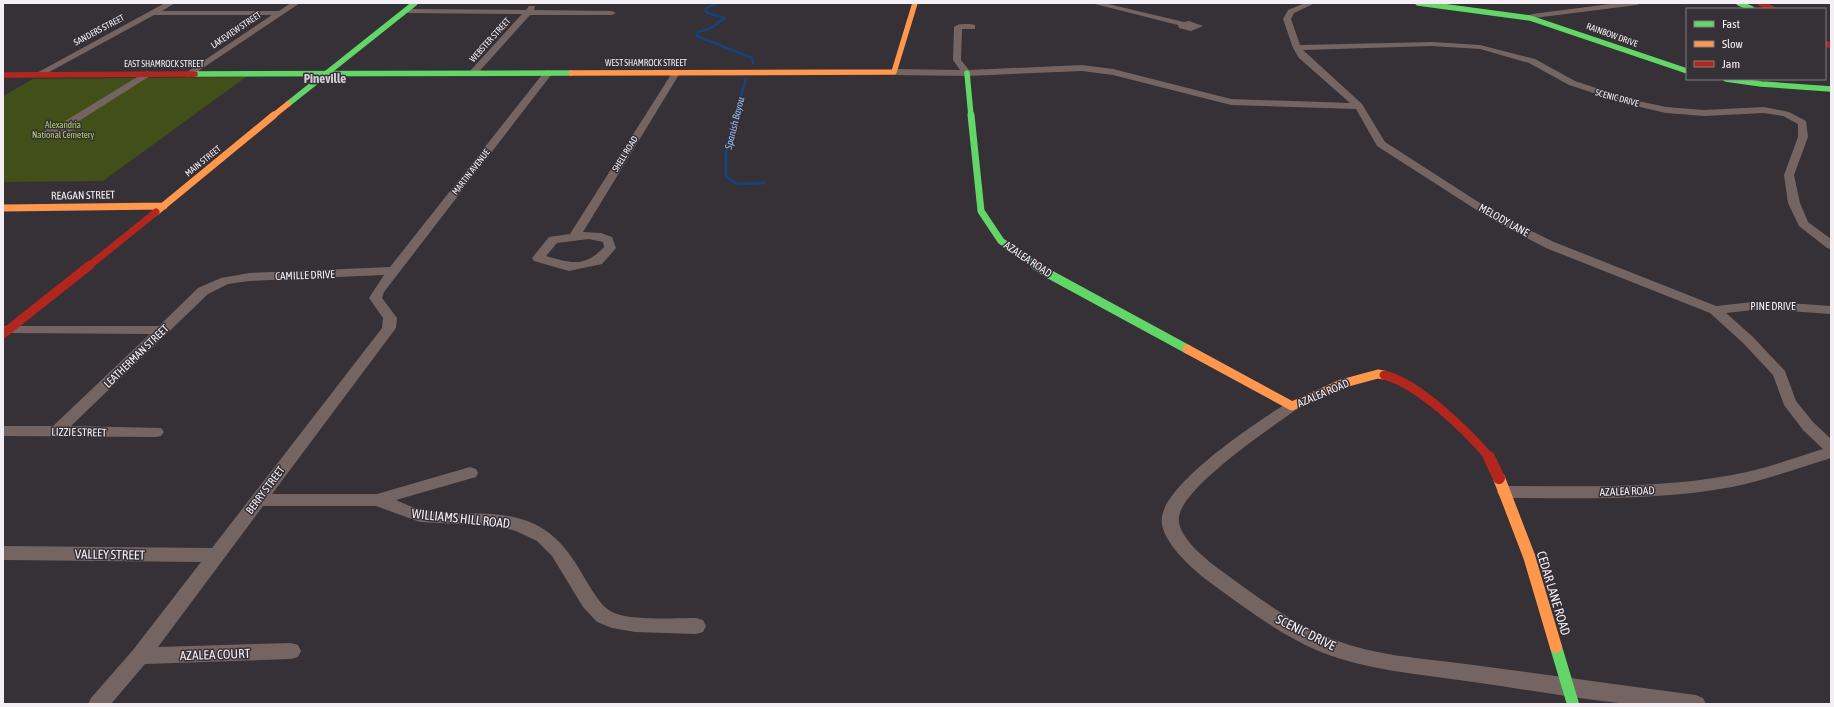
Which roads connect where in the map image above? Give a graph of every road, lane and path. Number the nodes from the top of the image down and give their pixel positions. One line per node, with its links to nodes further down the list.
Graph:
1 (171, 3): 18 (street, SANDERS STREET)
2 (296, 3): 15 (street, LAKEVIEW STREET)
3 (415, 3): 14 (main road, MAIN STREET)
4 (537, 3): 16 (street, WEBSTER STREET)
5 (915, 3): 24 (main road)
6 (1095, 3): 20 (street)
7 (1311, 3): 22 (street)
8 (1418, 3): 19 (main road, RAINBOW DRIVE)
9 (1637, 3): 19 (street, RAINBOW DRIVE)
10 (1739, 3): 12 (main road)
11 (1760, 3): 13 (main road)
12 (1750, 8)
13 (1771, 8)
14 (405, 11): 16 (street); 31 (main road, MAIN STREET)
15 (280, 13): 18 (street); 30 (street, LAKEVIEW STREET)
16 (528, 13): 17 (street); 25 (street, WEBSTER STREET)
17 (612, 13)
18 (152, 14): 33 (street, SANDERS STREET)
19 (1530, 18): 23 (main road, RAINBOW DRIVE)
20 (1182, 24)
21 (972, 27): 28 (street)
22 (1297, 48): 38 (street, MELODY LANE); 43 (street, SCENIC DRIVE)
23 (1686, 71)
24 (894, 72): 27 (main road, WEST SHAMROCK STREET); 28 (street, WEST SHAMROCK STREET)
25 (473, 73): 26 (main road, WEST SHAMROCK STREET); 31 (main road, WEST SHAMROCK STREET)
26 (548, 73): 27 (main road, WEST SHAMROCK STREET); 44 (street, MARTIN AVENUE)
27 (676, 73): 42 (street, SHELL ROAD)
28 (968, 73): 38 (street, WEST SHAMROCK STREET); 50 (main road, AZALEA ROAD)
29 (147, 74): 30 (main road, EAST SHAMROCK STREET); 33 (main road, EAST SHAMROCK STREET); 39 (street)
30 (188, 74): 31 (main road, EAST SHAMROCK STREET)
31 (324, 74): 40 (main road, MAIN STREET)
32 (3, 75): 33 (main road, EAST SHAMROCK STREET)
33 (37, 75)
34 (1733, 80): 36 (main road)
35 (1831, 83): 36 (main road)
36 (1798, 86): 37 (main road)
37 (1831, 89)
38 (1359, 106): 46 (street, MELODY LANE)
39 (65, 125)
40 (164, 206): 41 (main road, REAGAN STREET); 49 (main road, MAIN STREET)
41 (3, 208)
42 (575, 236): 42 (street)
43 (1831, 245)
44 (394, 271): 45 (street, CAMILLE DRIVE); 58 (street, BERRY STREET)
45 (216, 284): 48 (street, LEATHERMAN STREET)
46 (1714, 310): 47 (street, PINE DRIVE); 54 (street, MELODY LANE)
47 (1831, 310)
48 (164, 330): 49 (street); 52 (street, LEATHERMAN STREET)
49 (6, 332)
50 (1292, 406): 57 (main road, AZALEA ROAD); 65 (street, SCENIC DRIVE)
51 (3, 431): 52 (street, LIZZIE STREET)
52 (57, 431): 53 (street, LIZZIE STREET)
53 (156, 432)
54 (1831, 448)
55 (1831, 452): 57 (street, AZALEA ROAD)
56 (470, 473): 59 (street, WILLIAMS HILL ROAD)
57 (1505, 492): 65 (main road, CEDAR LANE ROAD)
58 (257, 500): 59 (street, WILLIAMS HILL ROAD); 61 (street, BERRY STREET)
59 (376, 500): 62 (street, WILLIAMS HILL ROAD)
60 (3, 553): 61 (street, VALLEY STREET)
61 (216, 555): 64 (street, BERRY STREET)
62 (696, 626)
63 (291, 651): 64 (street, AZALEA COURT)
64 (140, 656): 66 (street, BERRY STREET)
65 (1571, 696): 67 (street, SCENIC DRIVE)
66 (98, 704)
67 (1696, 704)

